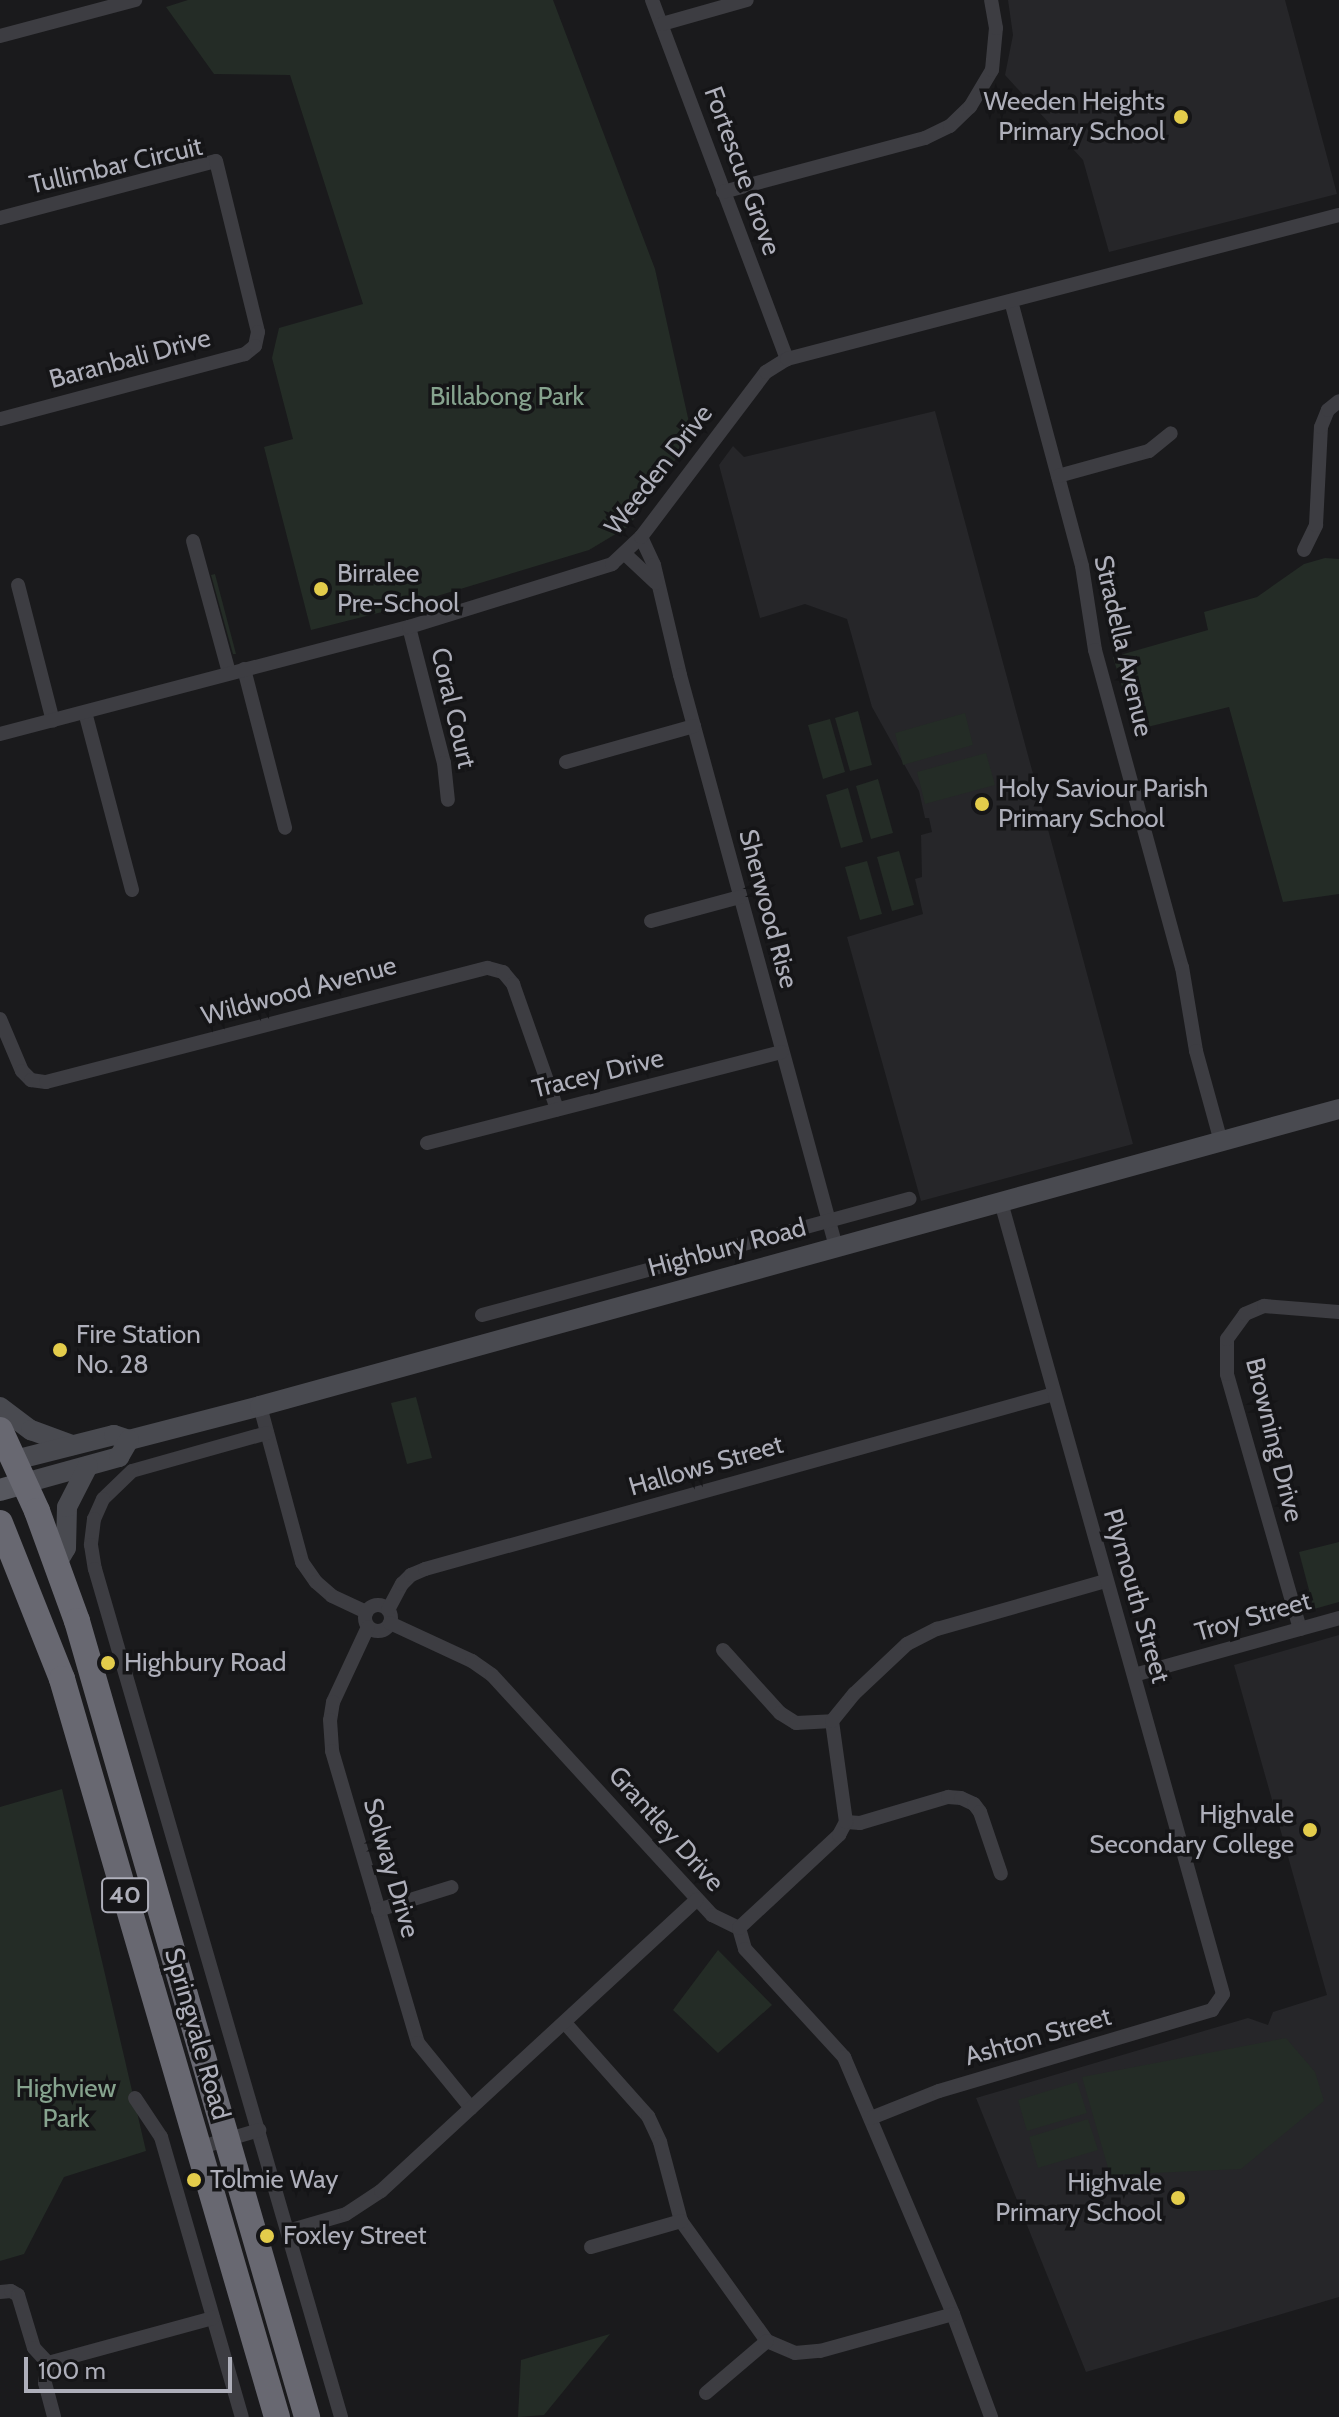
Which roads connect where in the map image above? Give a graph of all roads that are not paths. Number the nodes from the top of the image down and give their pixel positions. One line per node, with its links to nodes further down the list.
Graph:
1 (135, 0): 6 (street)
2 (652, 0): 5 (street, Fortescue Grove)
3 (747, 0): 5 (street)
4 (991, 0): 7 (street)
5 (662, 24): 7 (street, Fortescue Grove)
6 (0, 36)
7 (723, 192): 12 (street, Fortescue Grove)
8 (1339, 215): 10 (street, Weeden Drive)
9 (0, 218): 11 (street, Tullimbar Circuit)
10 (1011, 301): 12 (street, Weeden Drive); 16 (street, Stradella Avenue)
11 (258, 332): 14 (street, Baranbali Drive)
12 (787, 359): 17 (street, Weeden Drive)
13 (1339, 401): 19 (street)
14 (0, 419)
15 (1171, 433): 16 (street)
16 (1058, 476): 40 (street, Stradella Avenue)
17 (641, 537): 20 (street, Weeden Drive); 21 (street, Sherwood Rise)
18 (193, 541): 25 (street)
19 (1304, 550)
20 (625, 554): 21 (street); 23 (street, Weeden Drive)
21 (656, 583): 28 (street, Sherwood Rise)
22 (18, 585): 27 (street)
23 (409, 627): 24 (street, Weeden Drive); 31 (street, Coral Court)
24 (244, 669): 25 (street, Weeden Drive); 32 (street)
25 (229, 673): 26 (street, Weeden Drive)
26 (85, 712): 27 (street, Weeden Drive); 33 (street)
27 (53, 721): 29 (street, Weeden Drive)
28 (694, 726): 30 (street); 34 (street, Sherwood Rise)
29 (0, 734)
30 (566, 762)
31 (448, 800)
32 (285, 828)
33 (132, 890)
34 (740, 897): 35 (street); 37 (street, Sherwood Rise)
35 (651, 921)
36 (0, 1019): 38 (street, Wildwood Avenue)
37 (781, 1052): 38 (street, Tracey Drive); 44 (street, Sherwood Rise)
38 (557, 1109): 41 (street, Tracey Drive)
39 (1339, 1109): 40 (main road, Highbury Road)
40 (1221, 1142): 43 (main road, Highbury Road)
41 (427, 1143)
42 (910, 1199): 44 (street)
43 (1001, 1202): 45 (main road, Highbury Road); 48 (street, Plymouth Street)
44 (828, 1221): 45 (street, Sherwood Rise); 47 (street)
45 (836, 1247): 49 (main road, Highbury Road)
46 (1339, 1312): 63 (street, Browning Drive)
47 (482, 1315)
48 (1054, 1394): 59 (street, Plymouth Street); 60 (street, Hallows Street)
49 (260, 1406): 52 (street); 53 (main road, Highbury Road)
50 (0, 1407): 54 (main road)
51 (0, 1430): 56 (highway, Springvale Road / 40)
52 (267, 1433): 62 (street); 78 (street, Springvale Road)
53 (129, 1440): 54 (main road, Highbury Road); 55 (main road, Highbury Road)
54 (72, 1445): 56 (main road, Highbury Road)
55 (88, 1466): 56 (main road, Highbury Road); 58 (main road)
56 (10, 1474): 58 (highway, Springvale Road / 40)
57 (3, 1535): 80 (highway, Springvale Road / 40)
58 (57, 1563): 79 (highway, Springvale Road / 40)
59 (1106, 1581): 65 (street, Plymouth Street); 66 (street)
60 (389, 1616): 62 (street); 62 (street); 70 (street, Grantley Drive)
61 (1339, 1618): 63 (street, Troy Street)
62 (367, 1620): 71 (street, Solway Drive)
63 (1300, 1629): 65 (street, Troy Street)
64 (723, 1650): 66 (street)
65 (1134, 1675): 73 (street, Plymouth Street)
66 (832, 1721): 67 (street)
67 (846, 1822): 68 (street); 72 (street)
68 (1001, 1874)
69 (452, 1887): 71 (street)
70 (697, 1899): 72 (street, Grantley Drive); 74 (street)
71 (378, 1910): 76 (street, Solway Drive)
72 (739, 1928): 77 (street)
73 (1220, 2003): 77 (street, Ashton Street)
74 (565, 2023): 76 (street); 81 (street)
75 (135, 2098): 86 (street)
76 (471, 2108): 82 (street)
77 (871, 2118): 85 (street)
78 (259, 2130): 79 (street, Springvale Road); 82 (street, Springvale Road)
79 (227, 2139): 80 (street, Springvale Road); 93 (highway, Springvale Road / 40)
80 (198, 2148): 92 (highway, Springvale Road / 40)
81 (681, 2221): 83 (street); 87 (street)
82 (288, 2231): 94 (street, Springvale Road)
83 (591, 2247)
84 (0, 2292): 88 (street)
85 (953, 2314): 87 (street); 95 (street)
86 (213, 2318): 88 (street); 91 (street)
87 (767, 2341): 89 (street)
88 (48, 2363): 90 (street)
89 (706, 2393)
90 (54, 2417)
91 (242, 2417)
92 (277, 2417)
93 (307, 2417)
94 (341, 2417)
95 (991, 2417)

